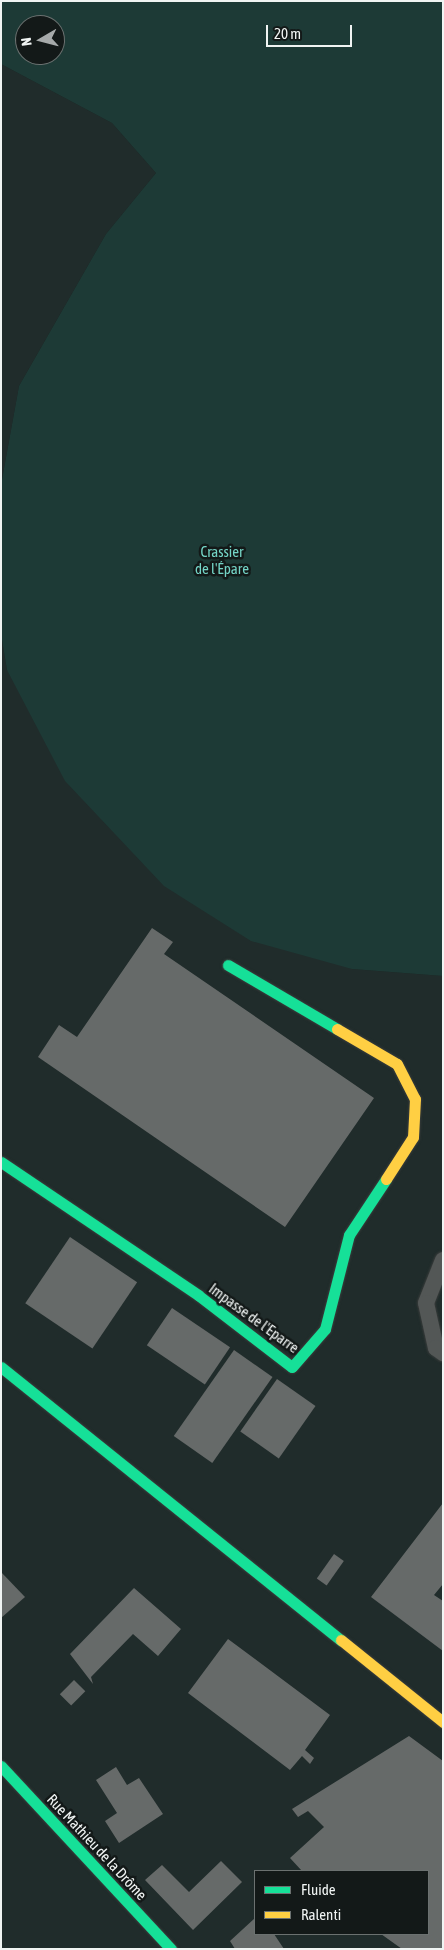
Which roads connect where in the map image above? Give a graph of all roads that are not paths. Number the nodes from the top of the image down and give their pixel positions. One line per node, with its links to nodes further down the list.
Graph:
1 (228, 965): 2 (street, Impasse de l'Eparre)
2 (1, 1162)
3 (443, 1260): 4 (lane)
4 (443, 1353)
5 (1, 1367): 6 (street)
6 (443, 1722)
7 (1, 1766): 8 (street, Rue Mathieu de la Drôme)
8 (171, 1949)

